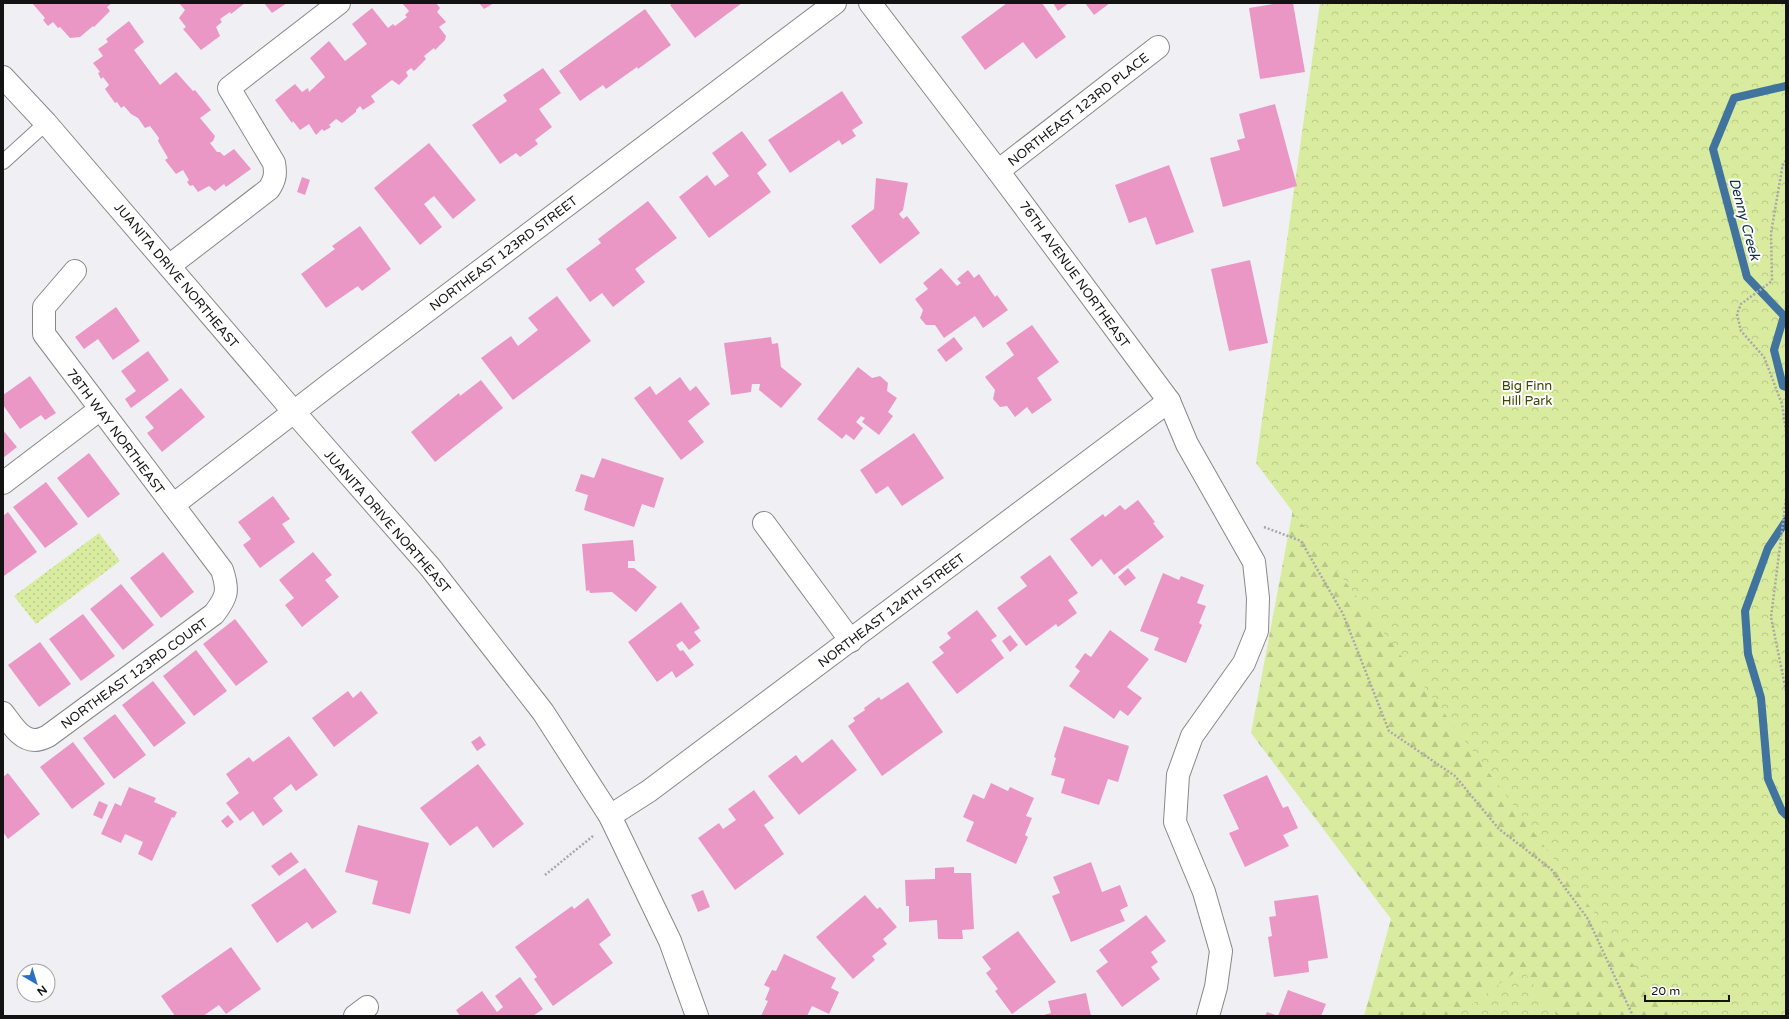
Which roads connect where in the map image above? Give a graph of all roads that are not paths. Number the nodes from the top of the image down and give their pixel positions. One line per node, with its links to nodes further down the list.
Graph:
1 (339, 3): 9 (street)
2 (835, 3): 13 (street, NORTHEAST 123RD STREET)
3 (870, 3): 8 (street, 76TH AVENUE NORTHEAST)
4 (1158, 47): 8 (street, NORTHEAST 123RD PLACE)
5 (3, 77): 6 (street, JUANITA DRIVE NORTHEAST)
6 (46, 123): 7 (lane); 9 (street, JUANITA DRIVE NORTHEAST)
7 (3, 162)
8 (998, 171): 11 (street, 76TH AVENUE NORTHEAST)
9 (169, 266): 13 (street, JUANITA DRIVE NORTHEAST)
10 (75, 271): 12 (street, 78TH WAY NORTHEAST)
11 (1169, 401): 18 (street, NORTHEAST 124TH STREET); 22 (street, 76TH AVENUE NORTHEAST)
12 (100, 410): 14 (street); 15 (street, 78TH WAY NORTHEAST)
13 (294, 412): 15 (street, NORTHEAST 123RD STREET); 20 (street, JUANITA DRIVE NORTHEAST)
14 (3, 483)
15 (173, 505): 17 (street, 78TH WAY NORTHEAST)
16 (764, 523): 18 (street)
17 (226, 590): 19 (street, NORTHEAST 123RD COURT)
18 (851, 641): 20 (street, NORTHEAST 124TH STREET)
19 (3, 713)
20 (610, 816): 21 (street, JUANITA DRIVE NORTHEAST)
21 (697, 1016)
22 (1208, 1016)

